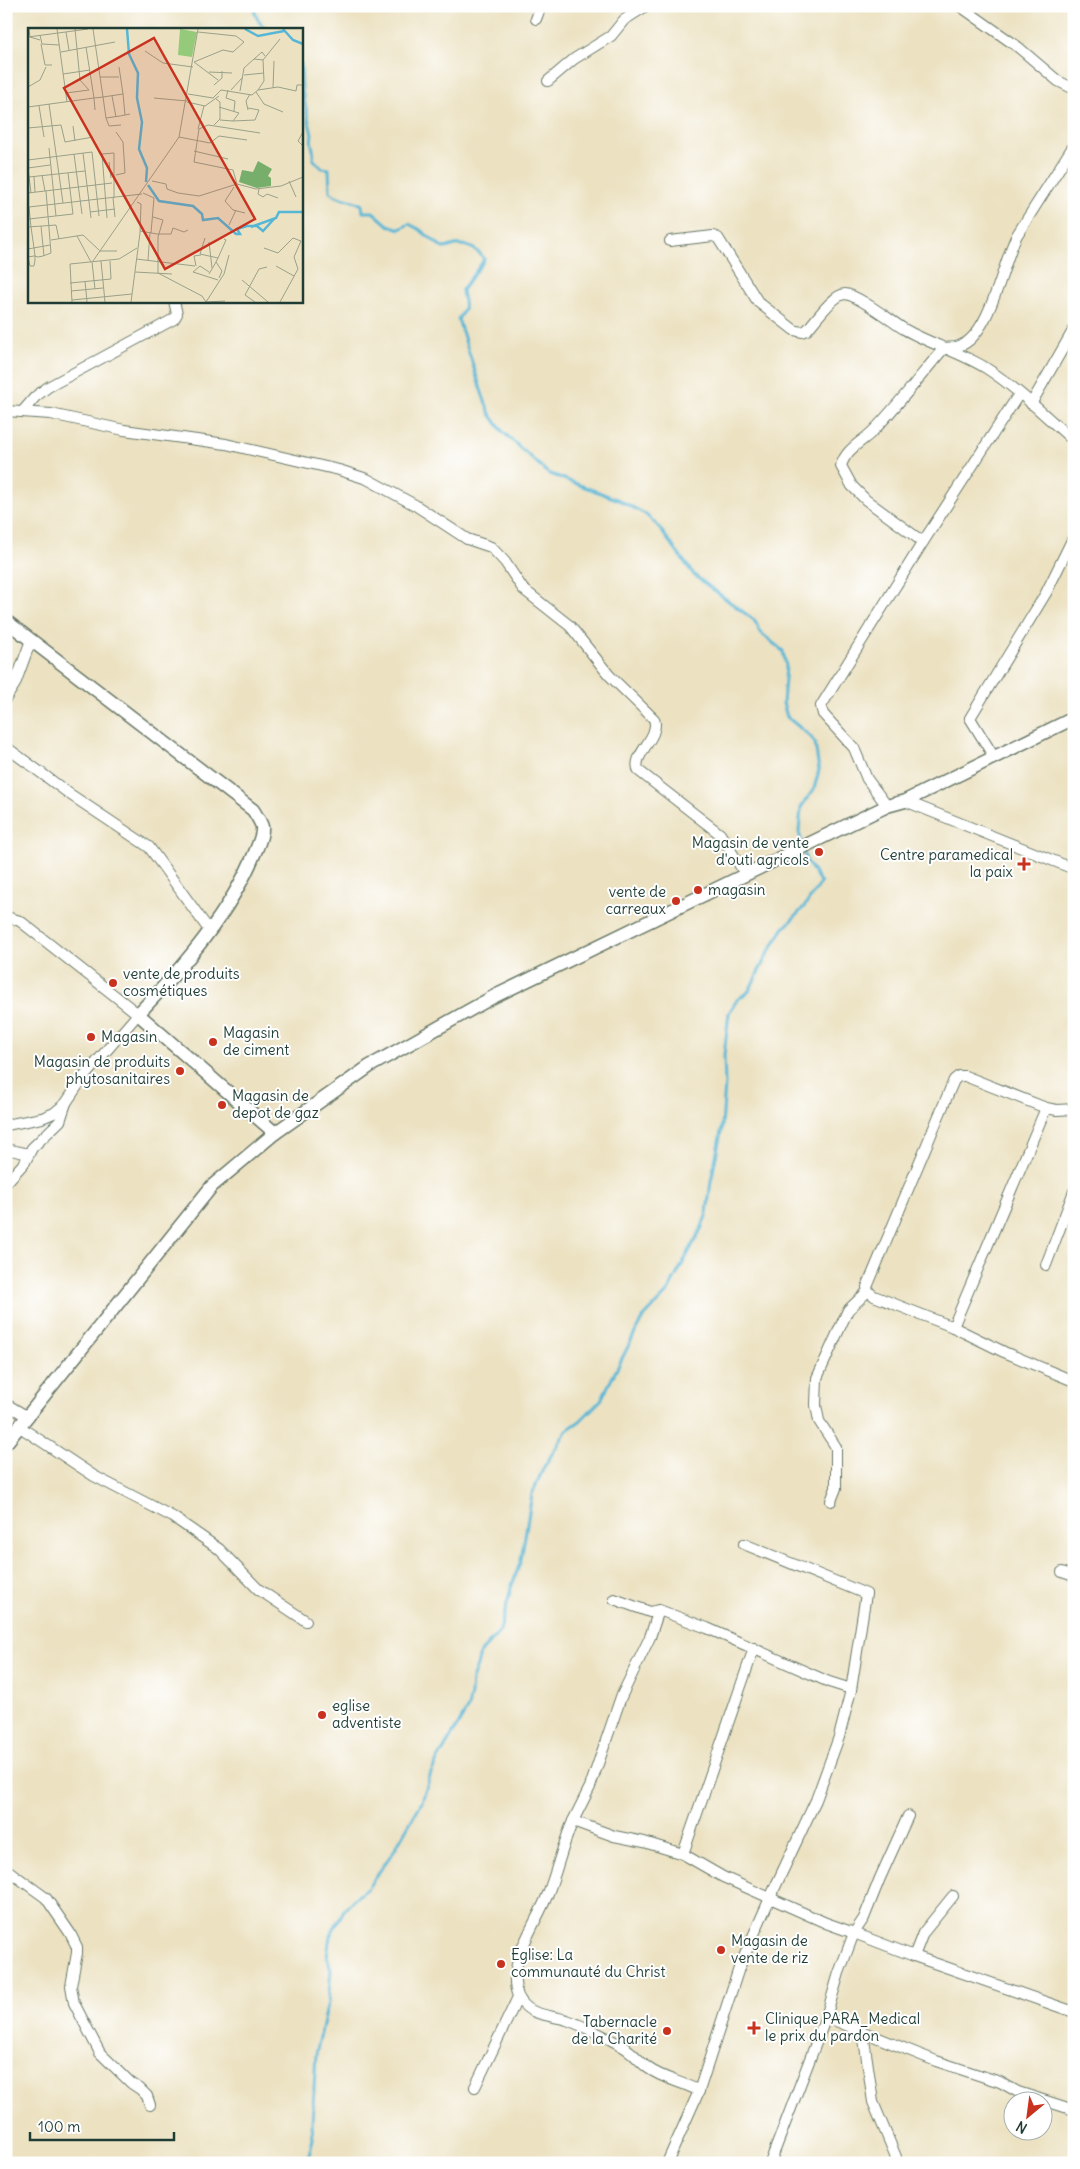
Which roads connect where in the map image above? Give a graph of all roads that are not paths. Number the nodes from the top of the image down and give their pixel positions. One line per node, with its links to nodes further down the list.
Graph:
1 (541, 6): 4 (street)
2 (646, 6): 5 (street)
3 (960, 6): 6 (street)
4 (536, 18)
5 (548, 80)
6 (1074, 89)
7 (1074, 145): 11 (street)
8 (670, 241): 11 (street)
9 (174, 302): 15 (street)
10 (1074, 329): 13 (street)
11 (944, 348): 12 (street); 18 (street)
12 (1019, 394): 13 (street); 18 (street)
13 (1031, 404): 16 (street)
14 (6, 411): 15 (street)
15 (23, 411): 28 (street)
16 (1074, 441)
17 (1074, 536): 24 (street)
18 (922, 542): 26 (street)
19 (6, 621): 20 (street)
20 (31, 640): 21 (street); 30 (street)
21 (6, 698)
22 (1074, 718): 24 (street)
23 (6, 747): 30 (street)
24 (994, 757): 25 (street)
25 (904, 801): 26 (street); 27 (street)
26 (887, 806): 28 (street)
27 (1074, 869)
28 (746, 875): 38 (street)
29 (6, 920): 31 (street)
30 (209, 930): 31 (street)
31 (138, 1014): 32 (street); 38 (street)
32 (66, 1103): 35 (street); 37 (street)
33 (1046, 1108): 34 (street); 44 (street); 45 (street)
34 (1074, 1109)
35 (42, 1118): 36 (street); 37 (street)
36 (6, 1125)
37 (52, 1130): 40 (street)
38 (275, 1133): 48 (street)
39 (6, 1149): 40 (street)
40 (29, 1154): 41 (street)
41 (6, 1183)
42 (1074, 1191): 43 (street)
43 (1046, 1265)
44 (868, 1292): 45 (street); 50 (street)
45 (954, 1327): 46 (street)
46 (1074, 1379)
47 (6, 1404): 48 (street)
48 (24, 1422): 49 (street); 56 (street)
49 (6, 1443)
50 (831, 1501)
51 (744, 1544): 58 (street)
52 (1062, 1572): 53 (street)
53 (1074, 1576)
54 (614, 1599): 55 (street)
55 (659, 1610): 57 (street); 60 (street)
56 (306, 1621)
57 (754, 1648): 58 (street); 61 (street)
58 (850, 1690): 64 (street)
59 (908, 1816): 65 (street)
60 (574, 1821): 61 (street); 67 (street)
61 (683, 1854): 64 (street)
62 (6, 1869): 73 (street)
63 (953, 1896): 66 (street)
64 (770, 1898): 65 (street); 72 (street)
65 (854, 1933): 66 (street); 69 (street)
66 (914, 1956): 68 (street)
67 (518, 1997): 71 (street); 72 (street)
68 (1074, 2012)
69 (826, 2017): 70 (street); 76 (street)
70 (862, 2032): 74 (street); 77 (street)
71 (475, 2087)
72 (699, 2090): 75 (street)
73 (150, 2104)
74 (1074, 2110)
75 (666, 2163)
76 (770, 2163)
77 (894, 2163)

